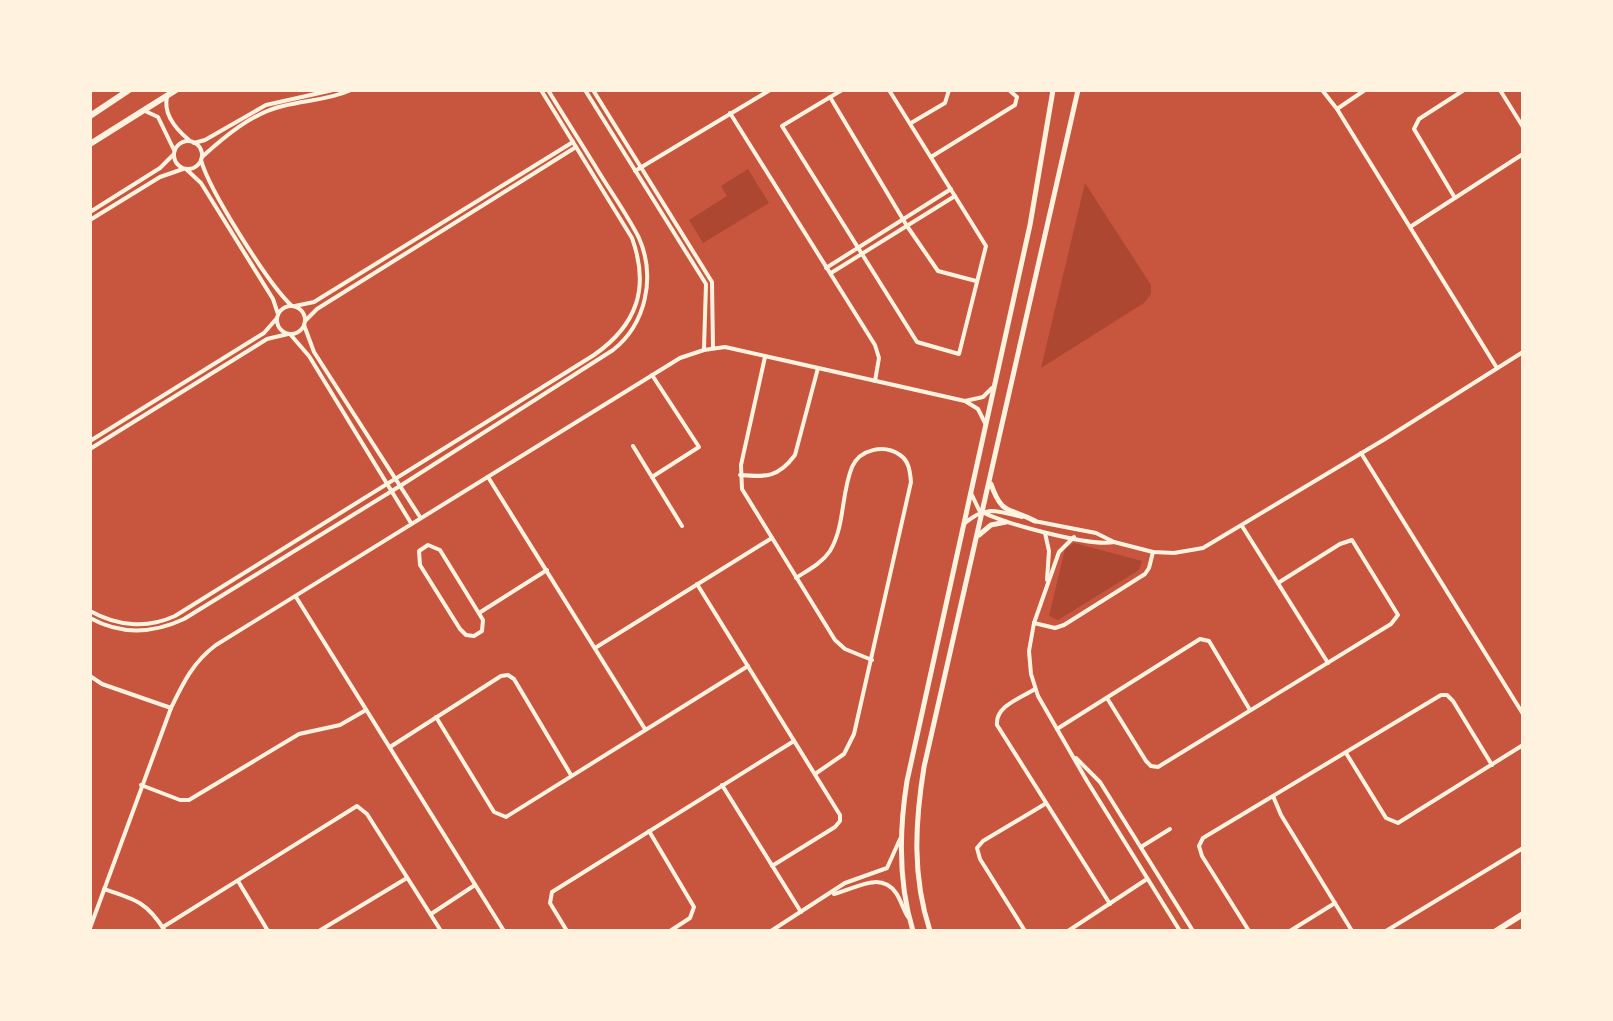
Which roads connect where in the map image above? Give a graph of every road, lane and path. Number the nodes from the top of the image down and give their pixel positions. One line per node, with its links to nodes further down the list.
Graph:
1 (129, 90): 24 (main road)
2 (333, 90): 28 (street)
3 (351, 90): 34 (street)
4 (541, 90): 27 (street)
5 (548, 90): 27 (street)
6 (585, 90): 36 (street)
7 (593, 90): 36 (street)
8 (770, 90): 23 (street)
9 (842, 90): 20 (street)
10 (889, 90): 25 (street)
11 (949, 90): 25 (street)
12 (1009, 90): 33 (street)
13 (1053, 90): 61 (main road)
14 (1079, 90): 73 (main road)
15 (1322, 90): 21 (street)
16 (1365, 90): 21 (street)
17 (1464, 90): 39 (street)
18 (1500, 90): 26 (street)
19 (172, 92): 22 (main road); 28 (street)
20 (830, 97): 42 (street); 45 (street)
21 (1337, 109): 44 (street)
22 (142, 111): 29 (main road); 31 (street)
23 (730, 113): 36 (street); 47 (street)
24 (90, 116)
25 (910, 124): 33 (street)
26 (1523, 127)
27 (575, 140): 30 (street); 50 (street)
28 (193, 142): 31 (street); 34 (street)
29 (90, 144)
30 (579, 146): 52 (street); 72 (street); 75 (street)
31 (174, 154): 35 (street); 40 (street)
32 (1523, 154): 39 (street)
33 (931, 157): 37 (street)
34 (201, 158): 35 (street); 50 (street)
35 (185, 169): 41 (street); 51 (street)
36 (638, 170): 54 (street); 55 (street)
37 (951, 189): 38 (street); 42 (street)
38 (955, 196): 43 (street); 49 (street)
39 (1455, 198): 44 (street)
40 (90, 212)
41 (90, 220)
42 (904, 220): 43 (street); 45 (street)
43 (907, 226): 46 (street); 49 (street)
44 (1410, 227): 59 (street)
45 (858, 248): 46 (street); 47 (street)
46 (862, 255): 48 (street); 49 (street)
47 (826, 268): 48 (street)
48 (830, 274): 62 (street)
49 (976, 281)
50 (294, 306): 51 (street); 52 (street)
51 (277, 316): 53 (street); 65 (street)
52 (305, 323): 53 (street); 72 (street)
53 (289, 334): 67 (street); 74 (street)
54 (713, 348): 55 (street); 57 (street)
55 (704, 350): 60 (street)
56 (1523, 352): 59 (street)
57 (765, 357): 58 (street); 69 (street)
58 (818, 368): 62 (street); 69 (street)
59 (1497, 368): 68 (street)
60 (651, 375): 70 (street); 71 (street)
61 (997, 379): 63 (street); 64 (main road)
62 (875, 381): 63 (street)
63 (965, 401): 64 (street)
64 (986, 430): 77 (main road)
65 (90, 441)
66 (633, 446): 71 (street)
67 (90, 449)
68 (1361, 453): 85 (street); 112 (street)
69 (740, 475): 88 (street)
70 (488, 476): 79 (street); 92 (street)
71 (652, 477): 84 (street)
72 (395, 479): 74 (street); 75 (street)
73 (990, 481): 78 (main road); 80 (main road)
74 (389, 483): 76 (street); 98 (street)
75 (400, 486): 76 (street); 79 (street)
76 (392, 491): 82 (street); 100 (street)
77 (972, 495): 78 (street); 83 (main road)
78 (982, 513): 80 (street); 81 (street); 83 (street); 90 (main road)
79 (420, 517): 82 (street)
80 (1035, 521): 89 (street)
81 (1006, 522): 86 (street); 90 (main road)
82 (411, 523): 97 (street)
83 (965, 523): 132 (main road)
84 (682, 526)
85 (1242, 526): 91 (street); 94 (street)
86 (1044, 531): 87 (street); 96 (street)
87 (1074, 537): 89 (street); 96 (street)
88 (772, 538): 93 (street); 95 (street)
89 (1114, 542): 91 (street)
90 (975, 543): 158 (main road)
91 (1153, 552): 101 (street)
92 (547, 570): 99 (street); 102 (street)
93 (796, 578): 103 (street); 103 (street)
94 (1278, 583): 104 (street); 104 (street)
95 (697, 584): 102 (street); 105 (street)
96 (1047, 586): 101 (street)
97 (296, 596): 109 (street); 110 (street)
98 (90, 611)
99 (479, 613): 99 (street)
100 (90, 618)
101 (1034, 623): 107 (street)
102 (595, 648): 114 (street)
103 (872, 660): 122 (street)
104 (1328, 663): 111 (street)
105 (748, 666): 114 (street); 116 (street)
106 (90, 676): 109 (street)
107 (1035, 689): 115 (street); 128 (street)
108 (1107, 698): 111 (street); 111 (street); 115 (street)
109 (171, 708): 124 (street)
110 (366, 710): 118 (street); 124 (street)
111 (1251, 711)
112 (1523, 714)
113 (436, 717): 118 (street); 123 (street); 123 (street)
114 (645, 729): 123 (street)
115 (1057, 729): 120 (street)
116 (794, 741): 122 (street); 125 (street)
117 (1523, 745): 121 (street)
118 (390, 747): 139 (street)
119 (1345, 752): 121 (street); 121 (street); 126 (street)
120 (1074, 757): 127 (street); 129 (street)
121 (1492, 765)
122 (815, 774): 135 (street)
123 (571, 775)
124 (141, 785): 140 (street)
125 (722, 785): 131 (street); 135 (street)
126 (1273, 796): 142 (street); 163 (street)
127 (1112, 801): 129 (street); 133 (street)
128 (1045, 804): 143 (street); 159 (street)
129 (1103, 807): 137 (street)
130 (1170, 829): 133 (street)
131 (649, 831): 154 (street); 155 (street)
132 (900, 839): 141 (street); 147 (main road)
133 (1141, 847): 162 (street)
134 (1523, 848): 166 (street)
135 (772, 866): 144 (street)
136 (407, 878): 138 (street); 145 (street); 151 (street)
137 (1147, 879): 143 (street); 161 (street)
138 (238, 881): 149 (street); 150 (street)
139 (475, 885): 145 (street); 153 (street)
140 (104, 889): 148 (street); 149 (street)
141 (831, 894): 144 (street); 147 (street)
142 (1335, 903): 164 (street); 165 (street)
143 (1110, 904): 160 (street)
144 (801, 912): 156 (street)
145 (431, 914): 152 (street)
146 (1523, 914): 167 (main road)
147 (909, 919): 157 (main road)
148 (90, 928)
149 (164, 929)
150 (268, 931)
151 (319, 931)
152 (441, 931)
153 (504, 931)
154 (567, 931)
155 (670, 931)
156 (771, 931)
157 (913, 931)
158 (930, 931)
159 (1025, 931)
160 (1068, 931)
161 (1180, 931)
162 (1193, 931)
163 (1249, 931)
164 (1290, 931)
165 (1352, 931)
166 (1386, 931)
167 (1496, 931)

